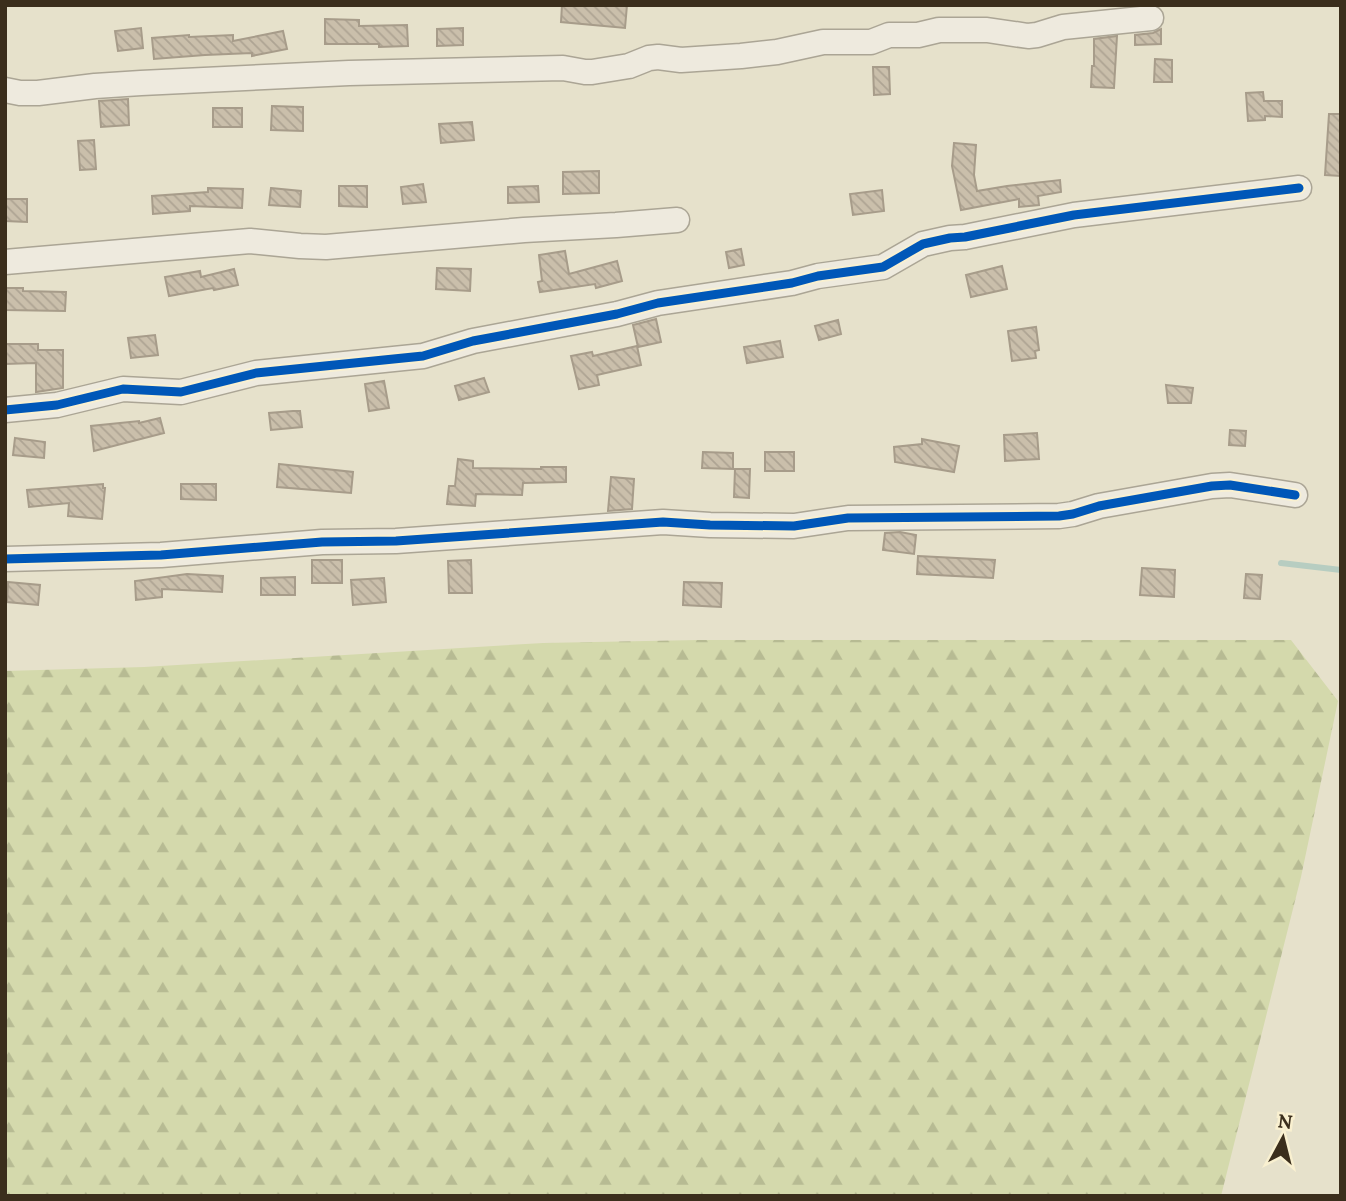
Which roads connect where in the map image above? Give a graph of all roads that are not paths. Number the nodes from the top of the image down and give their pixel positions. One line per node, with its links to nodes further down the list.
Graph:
1 (1151, 18): 2 (street)
2 (5, 90)
3 (1298, 188): 6 (street)
4 (677, 220): 5 (street)
5 (5, 262)
6 (5, 410)
7 (1295, 495): 8 (street)
8 (5, 559)

